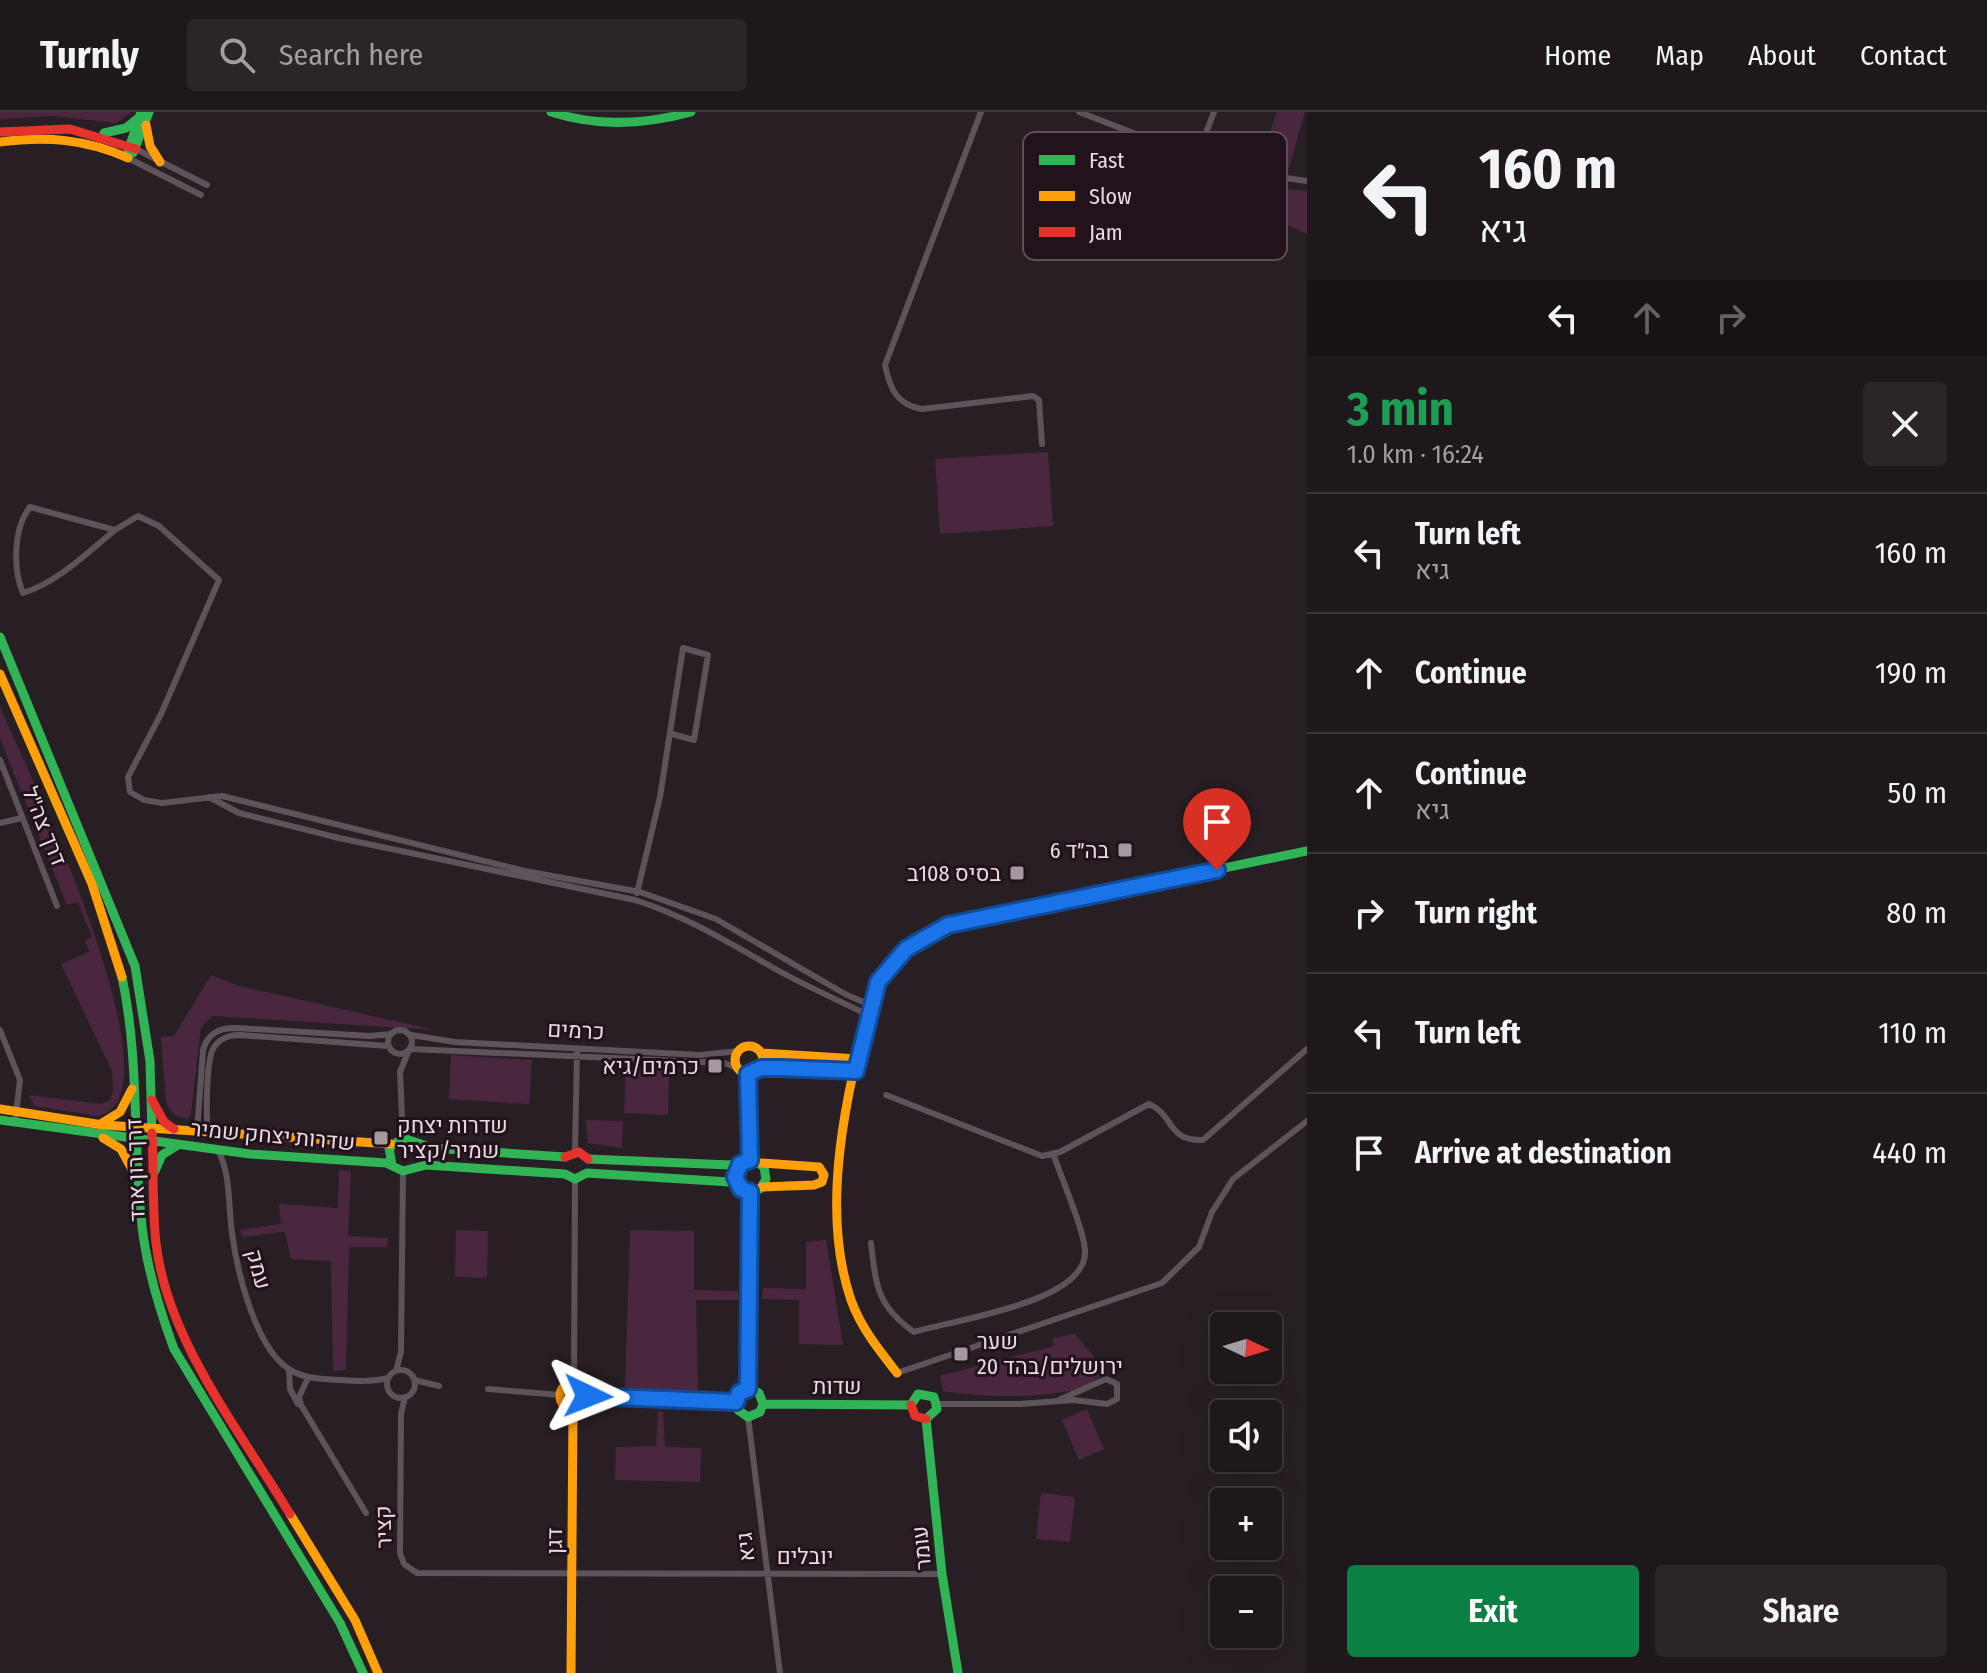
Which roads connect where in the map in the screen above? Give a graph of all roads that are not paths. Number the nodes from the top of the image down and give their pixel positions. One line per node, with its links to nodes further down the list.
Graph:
1 (691, 112): 7 (street)
2 (981, 112): 19 (street)
3 (1079, 112): 8 (street)
4 (1214, 112): 9 (street)
5 (555, 113): 7 (street)
6 (144, 115): 10 (street); 12 (street); 14 (street)
7 (665, 115)
8 (1129, 132)
9 (1206, 132)
10 (98, 133): 11 (street); 12 (street)
11 (2, 137): 13 (street)
12 (132, 148): 13 (street); 14 (street)
13 (128, 158): 18 (street)
14 (160, 162): 17 (street)
15 (1287, 179): 16 (street)
16 (1307, 181)
17 (207, 185)
18 (201, 195)
19 (1042, 444)
20 (115, 530): 20 (street); 25 (street)
21 (0, 637): 50 (street, דרך רון ארד)
22 (0, 674): 49 (street, דרך רון ארד)
23 (672, 734): 23 (street); 29 (street)
24 (0, 760): 26 (street, דרך צה"ל)
25 (209, 797): 29 (street); 30 (street)
26 (22, 818): 27 (street); 31 (street, דרך צה"ל)
27 (0, 823)
28 (1307, 851): 32 (street)
29 (637, 891): 30 (street); 32 (street)
30 (635, 900): 33 (street)
31 (57, 906)
32 (870, 1005): 33 (street)
33 (868, 1015): 43 (street)
34 (0, 1030): 53 (street)
35 (391, 1034): 36 (street, כרמים); 37 (street); 60 (street)
36 (411, 1035): 39 (street); 41 (street, כרמים)
37 (389, 1047): 39 (street, כרמים); 48 (street); 60 (street)
38 (1307, 1049): 70 (street)
39 (410, 1050): 41 (street, כרמים); 48 (street)
40 (739, 1051): 41 (street, כרמים); 42 (street); 44 (street)
41 (577, 1052): 44 (street, כרמים); 68 (street)
42 (761, 1053): 43 (street); 45 (street)
43 (858, 1059): 46 (street)
44 (738, 1068): 47 (street)
45 (761, 1068): 46 (street); 47 (street)
46 (856, 1071): 91 (street)
47 (748, 1074): 73 (street)
48 (400, 1077): 62 (street)
49 (134, 1081): 56 (street); 59 (street, דרך רון ארד)
50 (150, 1094): 57 (street, דרך רון ארד); 58 (street)
51 (886, 1095): 70 (street)
52 (0, 1109): 53 (street)
53 (17, 1118): 54 (street); 56 (street); 61 (street)
54 (0, 1120)
55 (1307, 1121): 91 (street)
56 (83, 1123): 59 (street)
57 (150, 1129): 58 (street, שדרות יצחק שמיר); 59 (street, שדרות יצחק שמיר); 63 (street, דרך רון ארד)
58 (185, 1132): 60 (street, שדרות יצחק שמיר)
59 (136, 1133): 61 (street); 63 (street, שדרות יצחק שמיר); 82 (street, דרך רון ארד)
60 (203, 1133): 64 (street, שדרות יצחק שמיר)
61 (96, 1135): 82 (street)
62 (403, 1138): 64 (street); 65 (street)
63 (151, 1141): 66 (street, שדרות יצחק שמיר); 80 (street, דרך רון ארד)
64 (391, 1144): 74 (street)
65 (418, 1144): 71 (street); 75 (street)
66 (179, 1145): 67 (street, שדרות יצחק שמיר); 80 (street)
67 (218, 1150): 69 (street, שדרות יצחק שמיר); 76 (street, עמק)
68 (575, 1151): 71 (street); 72 (street)
69 (240, 1153): 74 (street, שדרות יצחק שמיר); 76 (street)
70 (1053, 1153): 86 (street)
71 (565, 1157): 79 (street)
72 (588, 1159): 73 (street); 78 (street)
73 (750, 1163): 83 (street); 84 (street); 84 (street)
74 (392, 1165): 77 (street)
75 (416, 1166): 77 (street); 79 (street)
76 (227, 1167): 88 (street, עמק)
77 (403, 1171): 87 (street)
78 (587, 1173): 81 (street); 83 (street)
79 (565, 1174): 81 (street)
80 (152, 1178): 124 (street, דרך רון ארד)
81 (575, 1179): 96 (street)
82 (138, 1184): 123 (street, דרך רון ארד)
83 (738, 1186): 85 (street)
84 (762, 1187): 85 (street)
85 (750, 1192): 102 (street)
86 (871, 1243)
87 (401, 1352): 89 (street); 90 (street)
88 (289, 1369): 92 (street, עמק); 115 (street, עמק)
89 (396, 1371): 90 (street); 93 (street)
90 (407, 1372): 94 (street)
91 (897, 1373)
92 (308, 1378): 95 (street, עמק); 115 (street)
93 (388, 1378): 95 (street, עמק); 100 (street)
94 (414, 1380): 97 (street); 103 (street)
95 (366, 1381): 100 (street, עמק)
96 (574, 1382): 104 (street); 106 (street)
97 (430, 1385): 98 (street); 103 (street)
98 (439, 1386)
99 (1096, 1386): 108 (street); 109 (street); 109 (street)
100 (388, 1388): 105 (street)
101 (488, 1389): 104 (street)
102 (748, 1389): 110 (street); 111 (street)
103 (413, 1390): 107 (street)
104 (561, 1395): 114 (street)
105 (395, 1396): 107 (street); 116 (street, קציר)
106 (588, 1396): 110 (street); 114 (street)
107 (405, 1397): 116 (street, קציר)
108 (1059, 1400): 109 (street); 112 (street)
109 (1099, 1401)
110 (736, 1402): 117 (street)
111 (763, 1404): 113 (street, שדות); 117 (street)
112 (937, 1404): 113 (street); 118 (street)
113 (911, 1405): 118 (street)
114 (573, 1410): 120 (street, דגן)
115 (305, 1412): 119 (street, עמק)
116 (401, 1414): 120 (street, קציר)
117 (748, 1417): 121 (street, גיא)
118 (926, 1419): 122 (street, עומר)
119 (366, 1513)
120 (572, 1574): 121 (street, יובלים); 125 (street, דגן)
121 (766, 1574): 122 (street, יובלים); 126 (street, גיא)
122 (942, 1574): 127 (street, עומר)
123 (363, 1673)
124 (378, 1673)
125 (571, 1673)
126 (780, 1673)
127 (958, 1673)

